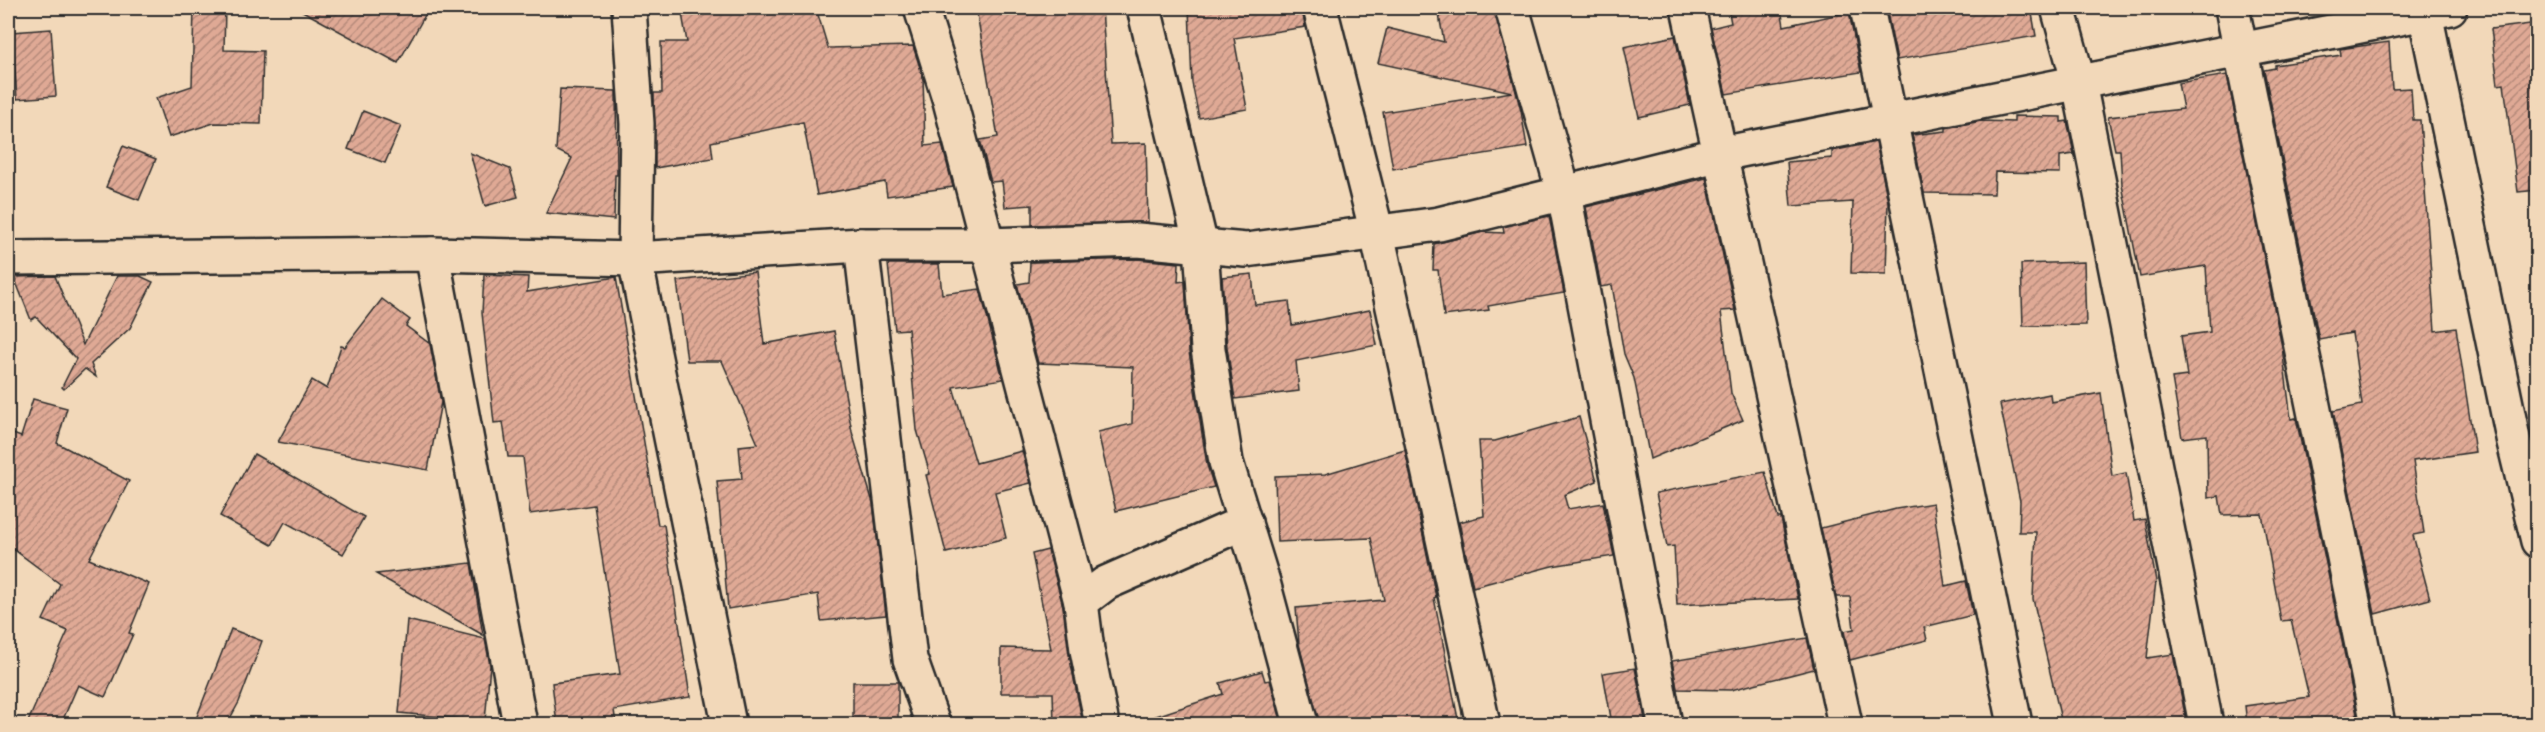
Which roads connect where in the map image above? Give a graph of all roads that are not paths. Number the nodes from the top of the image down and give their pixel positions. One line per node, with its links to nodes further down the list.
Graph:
1 (629, 8): 22 (street)
2 (921, 8): 18 (street)
3 (1144, 8): 19 (street)
4 (1320, 8): 16 (street)
5 (1512, 8): 15 (street)
6 (1688, 8): 14 (street)
7 (1867, 8): 13 (street)
8 (2058, 8): 12 (street)
9 (2232, 8): 11 (street)
10 (2433, 9): 11 (street); 24 (street)
11 (2241, 50): 12 (street); 36 (street)
12 (2079, 84): 13 (street); 35 (street)
13 (1891, 122): 14 (street); 34 (street)
14 (1721, 154): 15 (street); 33 (street)
15 (1564, 194): 16 (street); 32 (street)
16 (1377, 233): 19 (street); 31 (street)
17 (861, 245): 18 (street); 22 (street); 28 (street)
18 (988, 245): 19 (street); 25 (street)
19 (1201, 246): 23 (street)
20 (432, 254): 21 (street); 22 (street); 26 (street)
21 (8, 258)
22 (635, 259): 27 (street)
23 (1245, 522): 25 (street); 30 (street)
24 (2538, 541)
25 (1081, 602): 29 (street)
26 (520, 724)
27 (729, 724)
28 (933, 724)
29 (1102, 724)
30 (1301, 724)
31 (1483, 724)
32 (1665, 724)
33 (1845, 724)
34 (2015, 724)
35 (2206, 724)
36 (2378, 724)

